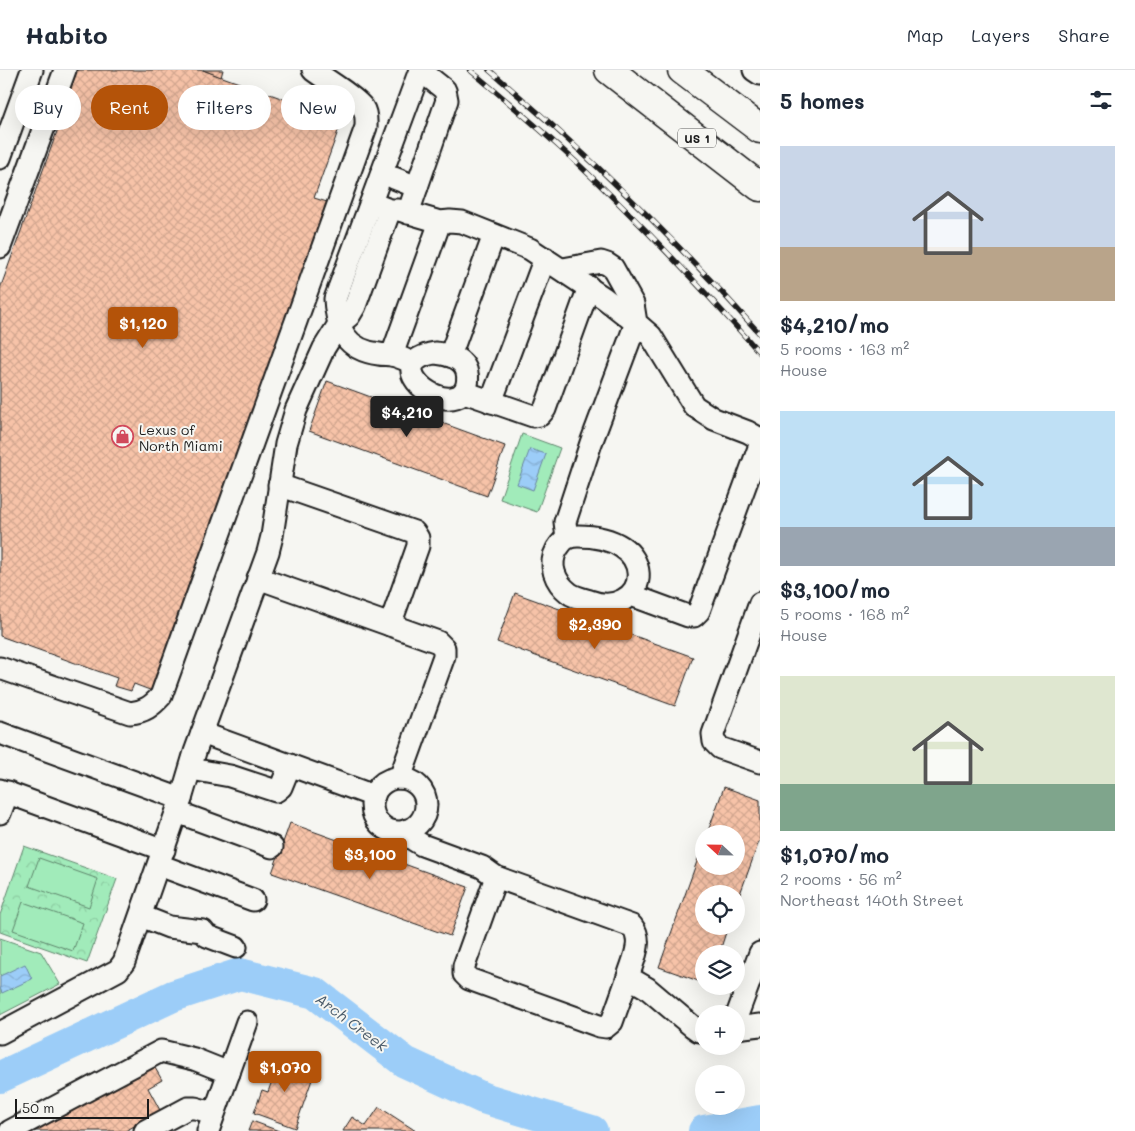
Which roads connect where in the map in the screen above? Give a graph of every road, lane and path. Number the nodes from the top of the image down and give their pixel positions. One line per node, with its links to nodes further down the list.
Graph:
1 (32, 70): 10 (street)
2 (65, 70): 11 (street)
3 (313, 70): 37 (street)
4 (609, 70): 14 (main road, US 1)
5 (754, 70): 7 (street)
6 (684, 71): 9 (main road)
7 (760, 74)
8 (399, 128): 12 (street); 13 (street); 15 (street)
9 (760, 129)
10 (3, 150): 11 (street)
11 (34, 152): 18 (street)
12 (394, 178): 13 (street); 15 (street)
13 (417, 187): 15 (street)
14 (760, 187)
15 (385, 206): 16 (street); 23 (street)
16 (440, 222): 17 (street); 24 (street)
17 (494, 235): 19 (street); 25 (street)
18 (0, 248)
19 (545, 258): 20 (street); 28 (street)
20 (563, 269): 21 (street); 22 (street)
21 (589, 288): 22 (street); 28 (street)
22 (636, 323): 29 (street); 32 (street)
23 (339, 324): 24 (street); 31 (street)
24 (392, 355): 26 (street)
25 (450, 356): 26 (street); 27 (street)
26 (413, 363): 27 (street)
27 (464, 392): 28 (street)
28 (491, 402)
29 (760, 440)
30 (760, 445): 34 (street)
31 (279, 485): 33 (street); 36 (street)
32 (567, 538): 34 (street); 34 (street)
33 (258, 578): 36 (street); 39 (street)
34 (632, 594)
35 (760, 603): 40 (street)
36 (390, 625): 43 (street)
37 (0, 668)
38 (0, 733): 46 (street)
39 (202, 733): 41 (street); 42 (street)
40 (760, 762)
41 (290, 765): 42 (street); 45 (street)
42 (191, 769): 46 (street)
43 (400, 778): 45 (street); 48 (street)
44 (4, 791): 47 (street); 50 (street)
45 (374, 796): 48 (street)
46 (179, 806): 49 (street); 50 (street)
47 (0, 813)
48 (407, 830): 51 (street)
49 (272, 847)
50 (161, 857): 52 (street); 53 (street)
51 (496, 877): 56 (street); 56 (street)
52 (253, 900)
53 (141, 916): 54 (street); 62 (street)
54 (236, 946)
55 (760, 953): 57 (street)
56 (628, 977): 61 (street)
57 (741, 1005)
58 (247, 1022): 63 (street)
59 (760, 1025): 60 (street)
60 (745, 1027)
61 (695, 1028)
62 (0, 1033)
63 (229, 1073): 64 (street); 65 (street)
64 (211, 1122): 66 (street)
65 (10, 1131)
66 (145, 1131)

